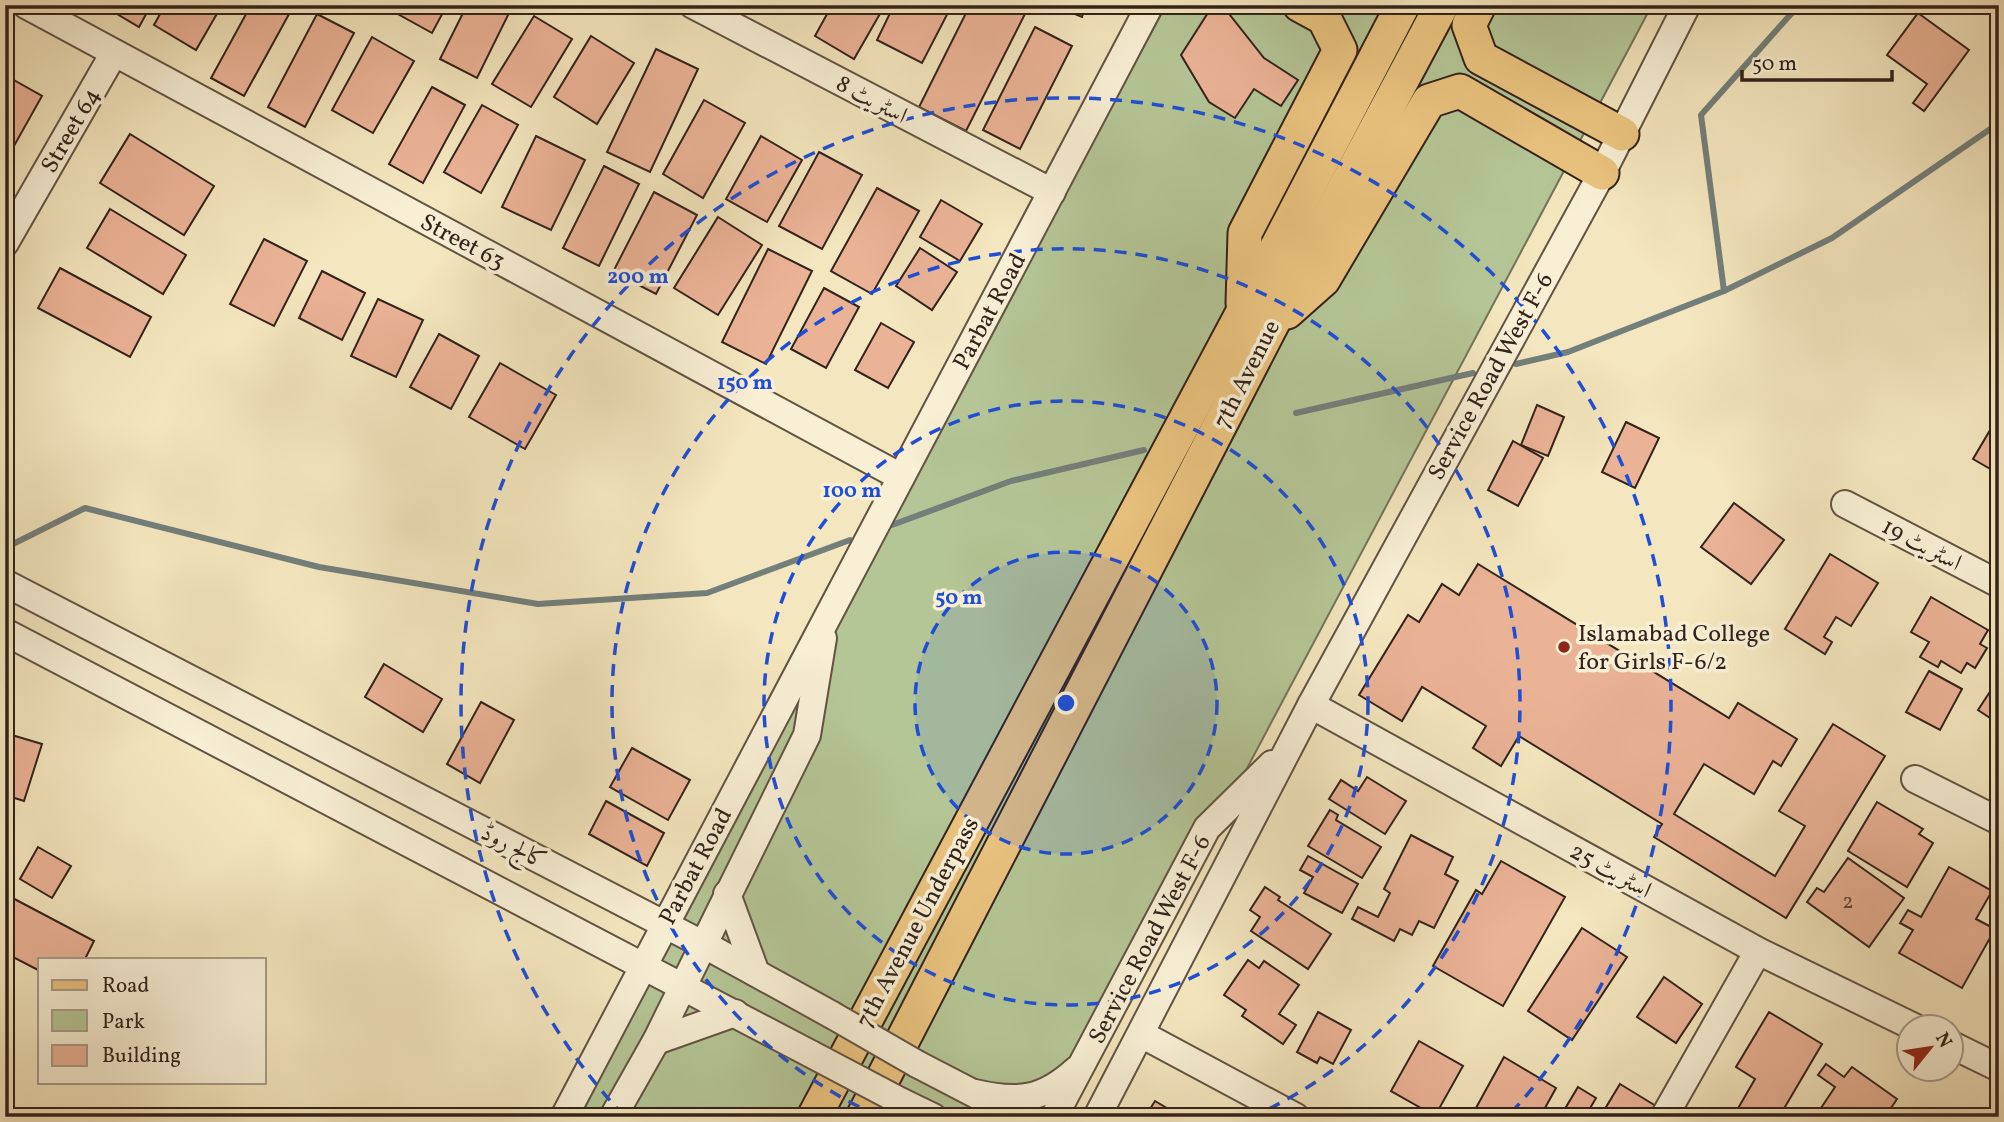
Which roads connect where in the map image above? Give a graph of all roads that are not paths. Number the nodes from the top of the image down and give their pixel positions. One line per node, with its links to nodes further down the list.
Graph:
1 (26, 5): 9 (street, Street 63)
2 (692, 5): 12 (street, اسٹریٹ 8)
3 (1150, 5): 12 (street, Parbat Road)
4 (1300, 5): 14 (main road)
5 (1403, 5): 14 (main road, 7th Avenue)
6 (1442, 5): 14 (main road, 7th Avenue)
7 (1479, 5): 10 (main road)
8 (1687, 5): 10 (street, Service Road West F-6)
9 (114, 53): 13 (street, Street 64); 15 (street, Street 63)
10 (1622, 134): 11 (street, Service Road West F-6)
11 (1602, 173): 14 (main road); 21 (street, Service Road West F-6)
12 (1052, 192): 15 (street, Parbat Road)
13 (5, 243)
14 (1257, 319): 22 (main road, 7th Avenue); 23 (main road, 7th Avenue)
15 (901, 477): 19 (street, Parbat Road)
16 (1844, 504): 18 (street, اسٹریٹ 19)
17 (5, 583): 28 (street, کالج روڈ)
18 (1999, 584)
19 (827, 616): 27 (street, Parbat Road); 28 (street, Parbat Road)
20 (5, 632): 31 (street, کالج روڈ)
21 (1311, 705): 24 (street, Service Road West F-6); 30 (street, اسٹریٹ 25)
22 (1021, 728): 44 (main road, 7th Avenue Underpass)
23 (1055, 745): 45 (main road, 7th Avenue Underpass)
24 (1291, 746): 36 (street, Service Road West F-6); 39 (street, Service Road West F-6)
25 (1915, 779): 26 (street)
26 (1999, 821)
27 (727, 894): 29 (street, Parbat Road); 32 (street)
28 (664, 923): 29 (street, کالج روڈ); 31 (street, Parbat Road)
29 (703, 944): 32 (street, کالج روڈ); 33 (street, Parbat Road)
30 (1758, 951): 35 (street, اسٹریٹ 25); 51 (street)
31 (643, 966): 33 (street, کالج روڈ); 42 (street, Parbat Road)
32 (756, 973): 41 (street, کالج روڈ, bridge)
33 (683, 986): 34 (street, کالج روڈ); 37 (street, Parbat Road)
34 (735, 1013): 37 (street); 46 (street, کالج روڈ, bridge)
35 (1896, 1017)
36 (1141, 1034): 49 (street, Service Road West F-6); 50 (street)
37 (656, 1041): 43 (street, Parbat Road)
38 (1966, 1052): 40 (street)
39 (1082, 1065): 41 (street); 48 (street, Service Road West F-6)
40 (1999, 1068)
41 (975, 1093): 47 (street, کالج روڈ)
42 (564, 1117)
43 (613, 1117)
44 (814, 1117)
45 (863, 1117)
46 (933, 1117)
47 (1019, 1117)
48 (1054, 1117)
49 (1097, 1117)
50 (1296, 1117)
51 (1664, 1117)

